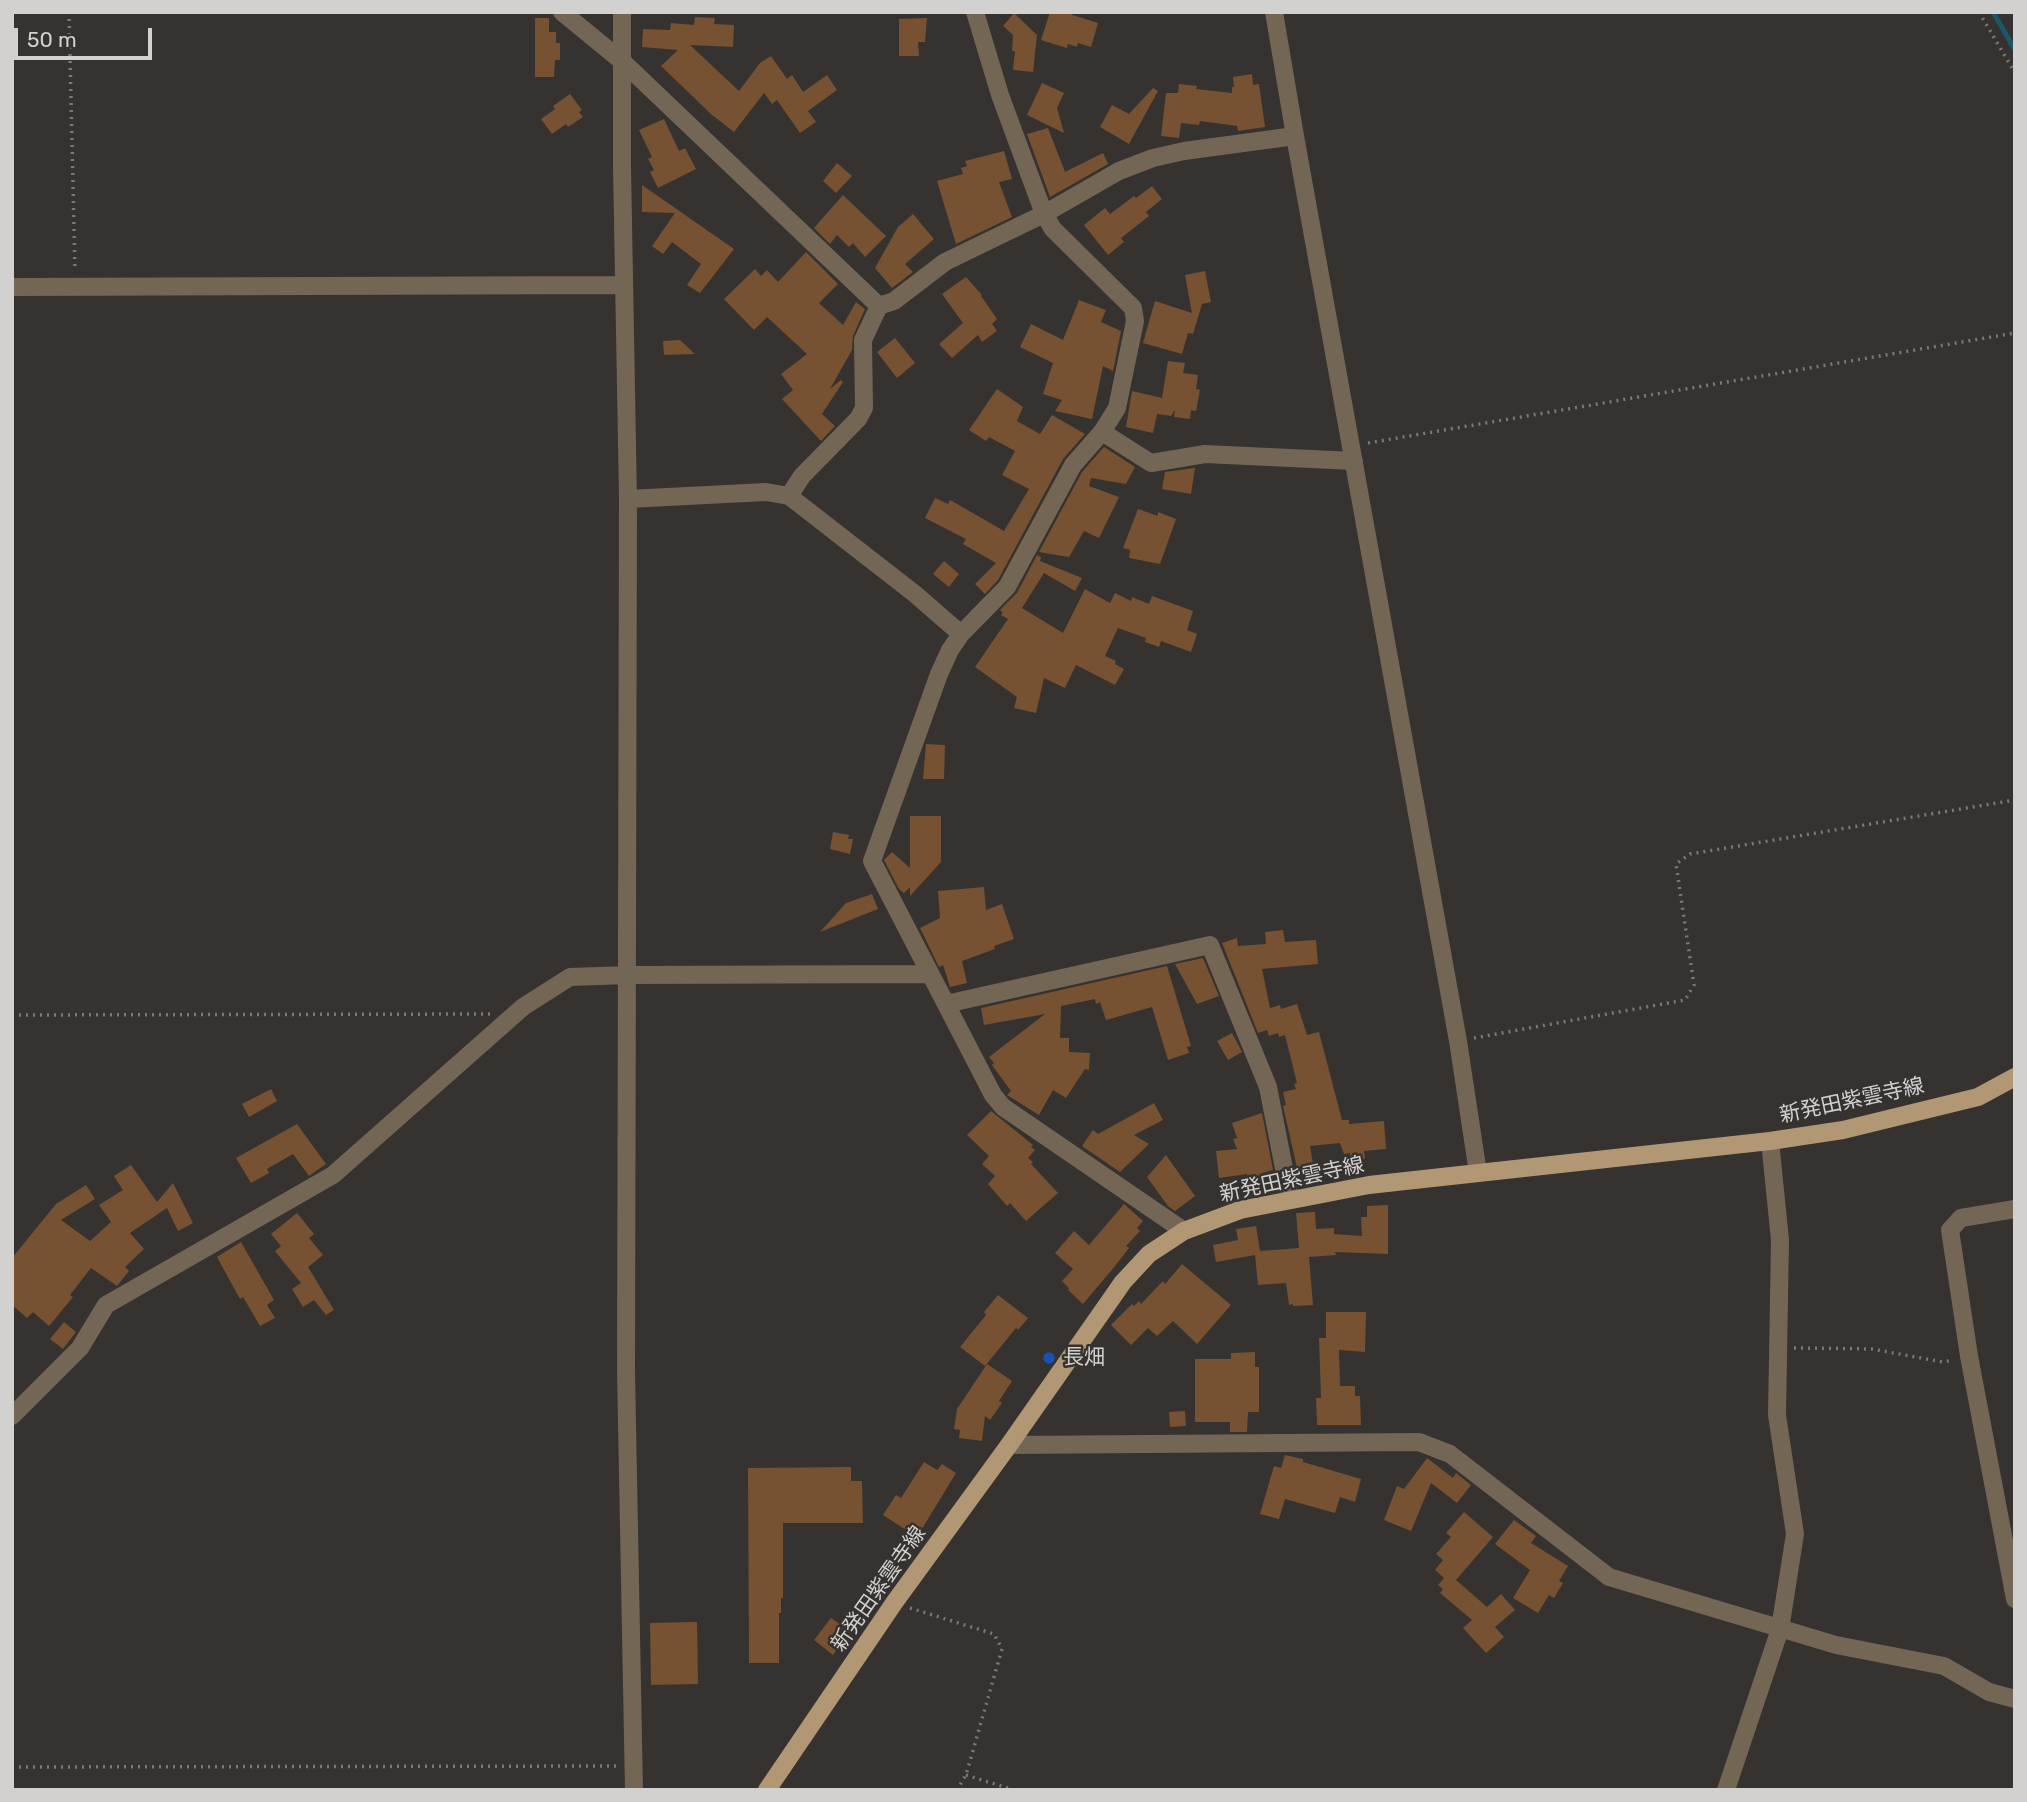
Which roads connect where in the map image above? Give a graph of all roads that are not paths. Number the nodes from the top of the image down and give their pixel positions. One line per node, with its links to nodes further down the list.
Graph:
1 (562, 12): 7 (street)
2 (610, 12): 6 (street)
3 (622, 12): 6 (street)
4 (975, 12): 9 (street)
5 (1274, 12): 8 (street)
6 (623, 35): 7 (street)
7 (623, 62): 10 (street); 12 (street)
8 (1295, 136): 9 (street); 14 (street)
9 (1044, 214): 12 (street); 13 (street)
10 (624, 285): 11 (street); 16 (street)
11 (12, 287)
12 (879, 306): 15 (street)
13 (1102, 432): 14 (street); 17 (street)
14 (1353, 453): 23 (street)
15 (789, 496): 16 (street); 17 (street)
16 (628, 499): 19 (street)
17 (961, 634): 18 (street)
18 (929, 974): 19 (street); 20 (street)
19 (628, 975): 27 (street); 32 (street)
20 (946, 1004): 24 (street); 26 (street)
21 (2015, 1077): 22 (main road, 新発田紫雲寺線)
22 (1770, 1141): 23 (main road, 新発田紫雲寺線); 30 (street)
23 (1478, 1172): 24 (main road, 新発田紫雲寺線)
24 (1290, 1199): 26 (main road, 新発田紫雲寺線)
25 (2015, 1209): 29 (street)
26 (1184, 1231): 28 (main road, 新発田紫雲寺線)
27 (12, 1416)
28 (1009, 1445): 30 (street); 33 (main road, 新発田紫雲寺線)
29 (2015, 1599)
30 (1780, 1629): 31 (street); 34 (street)
31 (2015, 1699)
32 (634, 1790)
33 (767, 1790)
34 (1726, 1790)

